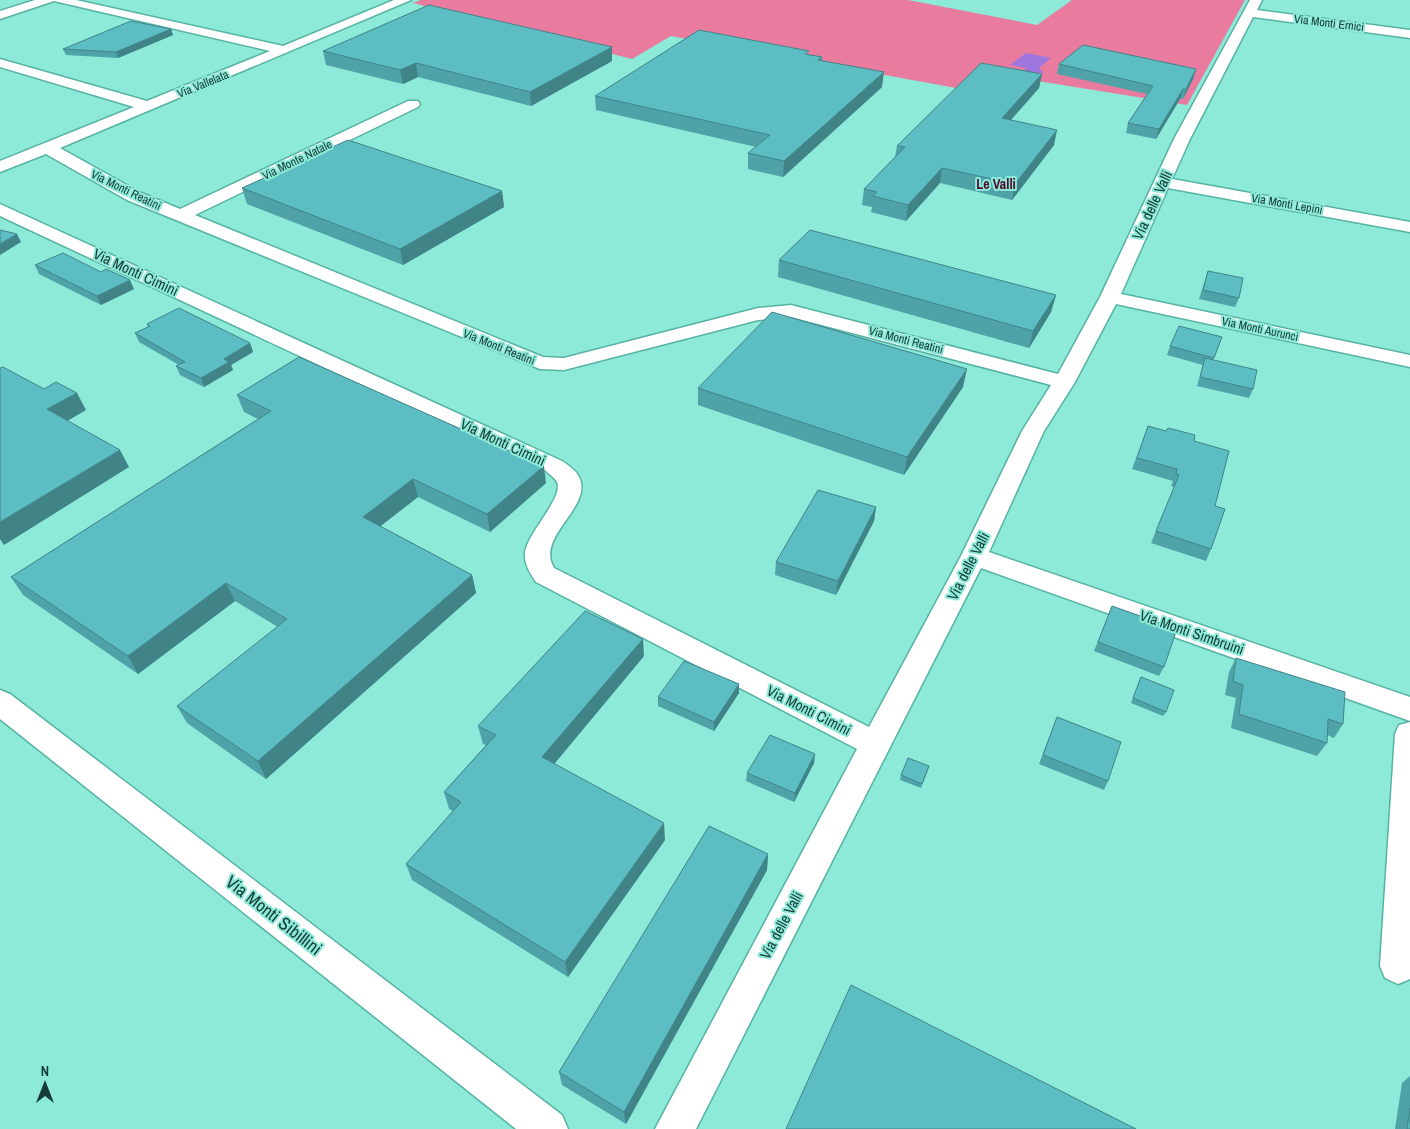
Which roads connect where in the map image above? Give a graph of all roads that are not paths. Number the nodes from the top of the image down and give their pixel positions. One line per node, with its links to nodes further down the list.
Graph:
1 (48, 0): 5 (street)
2 (58, 0): 7 (street)
3 (405, 0): 7 (street, Via Vallelata)
4 (1252, 6): 6 (street, Via Monti Ernici); 13 (street, Via delle Valli)
5 (0, 15)
6 (1410, 34)
7 (285, 50): 10 (street, Via Vallelata)
8 (0, 63): 10 (street)
9 (413, 104): 15 (street, Via Monte Natale)
10 (148, 106): 11 (street, Via Vallelata)
11 (48, 148): 12 (street, Via Vallelata); 15 (street, Via Monti Reatini)
12 (0, 167)
13 (1163, 182): 16 (street, Via Monti Lepini); 17 (street, Via delle Valli)
14 (0, 209): 24 (street, Via Monti Cimini)
15 (180, 216): 19 (street, Via Monti Reatini)
16 (1410, 227)
17 (1110, 297): 18 (street, Via Monti Aurunci); 19 (street, Via delle Valli)
18 (1410, 361)
19 (1064, 382): 20 (street, Via delle Valli)
20 (974, 556): 22 (street, Via Monti Simbruini); 24 (street, Via delle Valli)
21 (0, 702): 26 (street, Via Monti Sibillini)
22 (1410, 709)
23 (1410, 734): 25 (street)
24 (876, 744): 27 (street, Via delle Valli)
25 (1398, 966)
26 (548, 1129)
27 (675, 1129)

